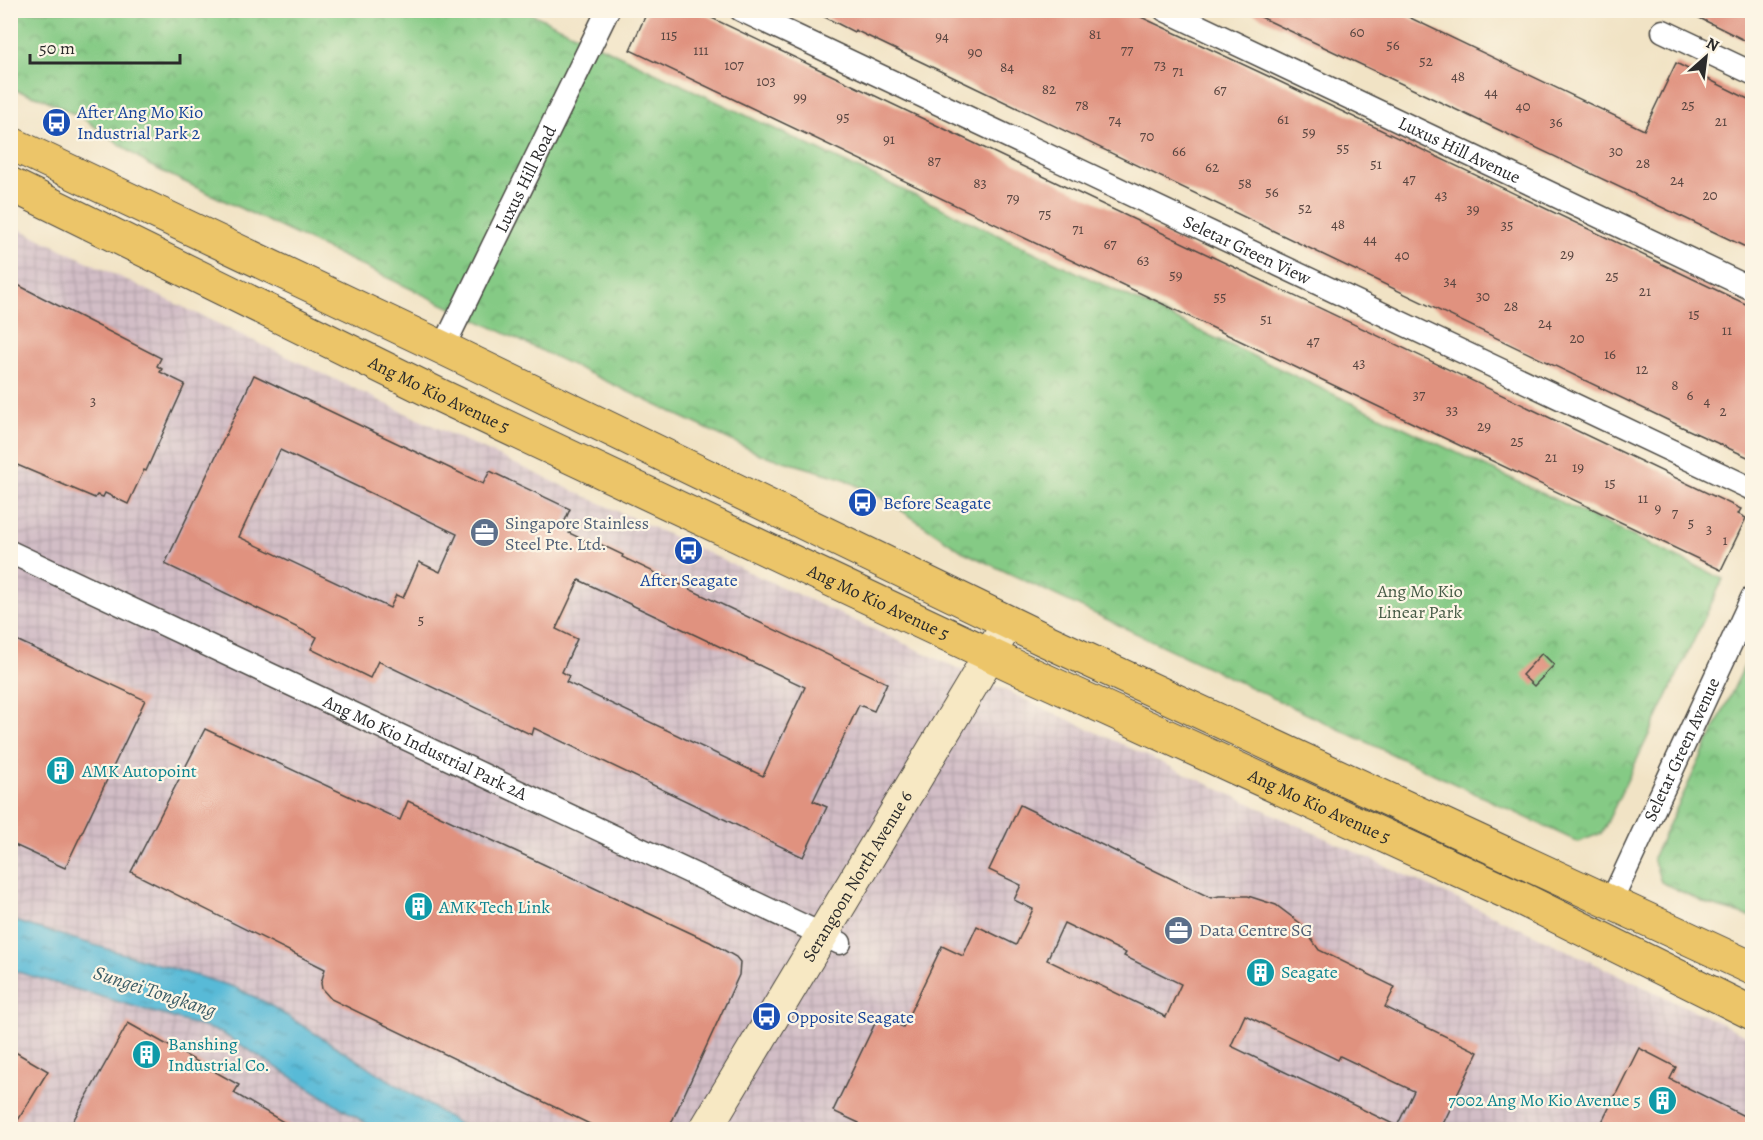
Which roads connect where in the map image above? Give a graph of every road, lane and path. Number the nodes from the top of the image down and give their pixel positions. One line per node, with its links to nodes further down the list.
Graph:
1 (608, 10): 11 (street, Luxus Hill Road)
2 (741, 10): 12 (street, Seletar Green View)
3 (1165, 10): 9 (street, Luxus Hill Avenue)
4 (1663, 31): 5 (street)
5 (1752, 73)
6 (10, 143): 8 (main road, Ang Mo Kio Avenue 5)
7 (10, 184): 10 (main road, Ang Mo Kio Avenue 5)
8 (274, 268): 10 (main road); 11 (main road, Ang Mo Kio Avenue 5)
9 (1752, 289)
10 (279, 317): 16 (main road, Ang Mo Kio Avenue 5)
11 (443, 348): 15 (main road, Ang Mo Kio Avenue 5)
12 (1752, 489)
13 (10, 552): 18 (street, Ang Mo Kio Industrial Park 2A)
14 (1752, 598): 17 (street, Seletar Green Avenue)
15 (1017, 626): 16 (street, Serangoon North Avenue 6); 17 (main road, Ang Mo Kio Avenue 5)
16 (998, 658): 18 (street, Serangoon North Avenue 6); 20 (main road, Ang Mo Kio Avenue 5)
17 (1611, 902): 19 (main road, Ang Mo Kio Avenue 5)
18 (831, 939): 21 (street, Serangoon North Avenue 6); 22 (street, Serangoon North Avenue 6)
19 (1752, 968)
20 (1752, 1013)
21 (705, 1130)
22 (724, 1130)

